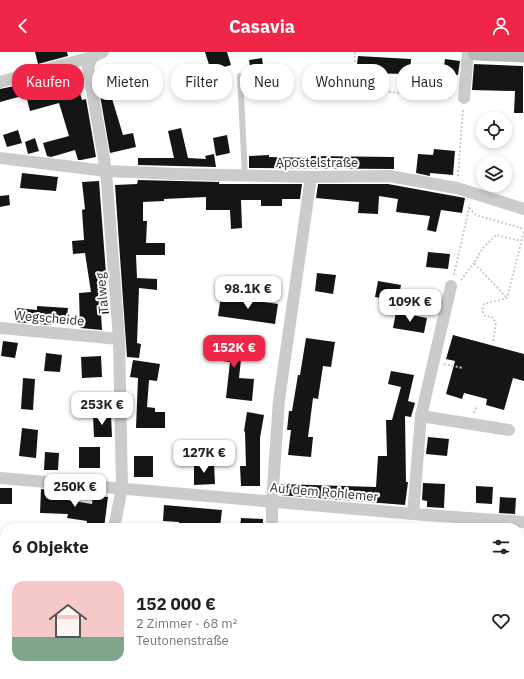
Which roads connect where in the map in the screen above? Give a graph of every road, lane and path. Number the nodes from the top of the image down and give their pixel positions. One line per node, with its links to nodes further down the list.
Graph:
1 (355, 52): 8 (path)
2 (468, 52): 8 (street)
3 (476, 52): 4 (street)
4 (497, 53): 5 (street)
5 (524, 54)
6 (98, 55): 7 (street); 11 (street, Talweg)
7 (0, 82)
8 (464, 98): 14 (path)
9 (241, 100): 12 (lane)
10 (0, 158): 11 (street, Apostelstraße)
11 (106, 171): 12 (street, Apostelstraße); 23 (street, Talweg)
12 (245, 176): 13 (street, Apostelstraße)
13 (311, 177): 14 (street, Apostelstraße); 31 (street)
14 (457, 188): 15 (street, Apostelstraße)
15 (472, 193): 16 (path); 17 (street, Apostelstraße)
16 (469, 208): 18 (path); 20 (path)
17 (524, 209)
18 (524, 230): 19 (path)
19 (521, 241): 21 (path); 21 (path)
20 (451, 286): 25 (street)
21 (507, 298): 24 (path)
22 (0, 328): 23 (street, Wegscheide)
23 (120, 339): 30 (street, Talweg)
24 (493, 341)
25 (434, 362): 26 (path); 27 (street)
26 (463, 368)
27 (421, 416): 28 (street); 32 (street)
28 (508, 430)
29 (0, 478): 30 (street, Auf dem Rohlemer)
30 (122, 488): 31 (street, Auf dem Rohlemer); 34 (street, Talweg)
31 (272, 502): 32 (street, Auf dem Rohlemer); 35 (street)
32 (413, 514): 36 (street, Auf dem Rohlemer)
33 (524, 522): 37 (street, Auf dem Rohlemer)
34 (115, 523)
35 (272, 523)
36 (466, 523)
37 (498, 523)

